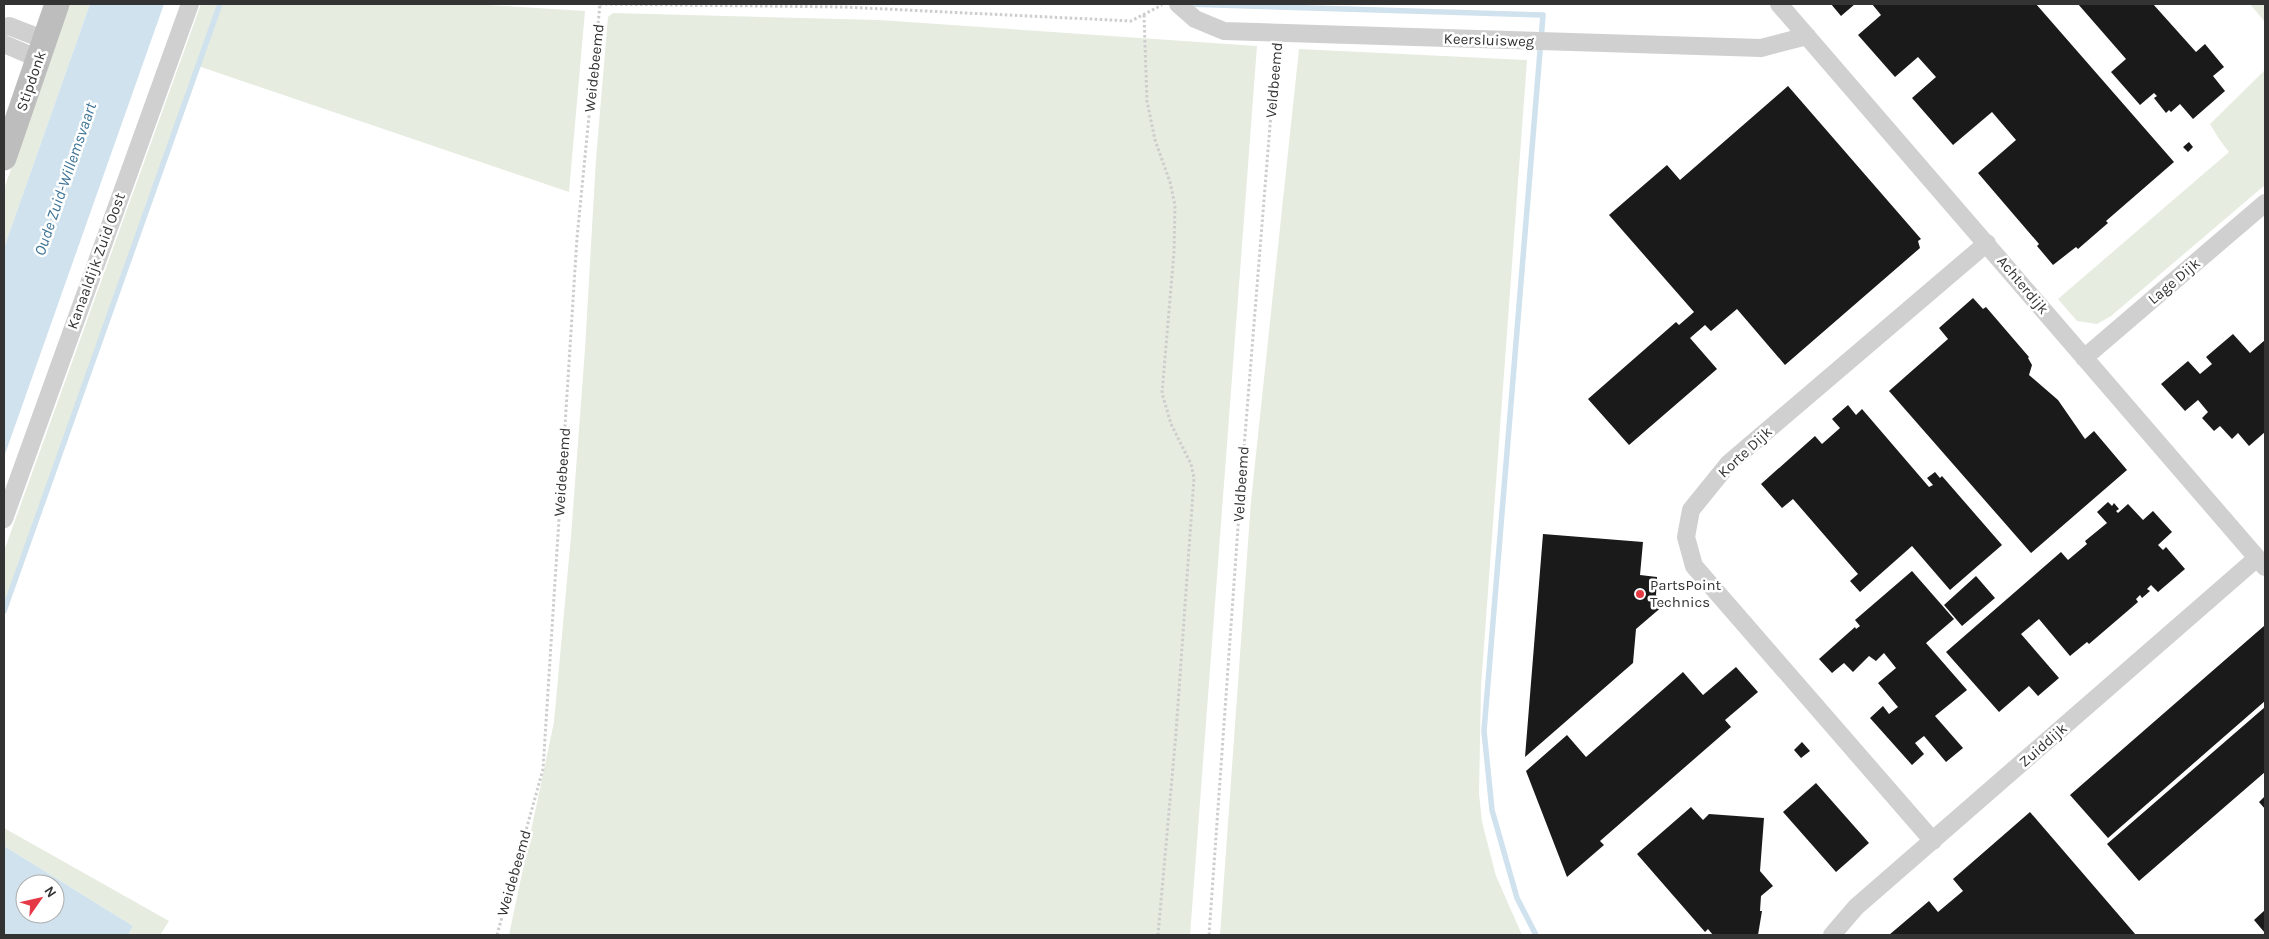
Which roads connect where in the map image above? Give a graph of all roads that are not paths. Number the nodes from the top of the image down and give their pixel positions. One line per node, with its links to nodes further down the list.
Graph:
1 (57, 4): 8 (main road, Stipdonk)
2 (190, 4): 13 (street, Kanaaldijk Zuid Oost)
3 (1178, 4): 6 (street, Keersluisweg)
4 (1779, 4): 6 (street, Achterdijk)
5 (4, 27): 8 (street)
6 (1807, 36): 11 (street, Achterdijk)
7 (4, 44): 8 (street)
8 (42, 49): 9 (main road, Stipdonk)
9 (4, 158)
10 (2265, 203): 12 (street, Lage Dijk)
11 (1987, 243): 12 (street, Achterdijk); 15 (street, Korte Dijk)
12 (2084, 358): 14 (street, Achterdijk)
13 (4, 520)
14 (2261, 562): 15 (street, Zuiddijk)
15 (1933, 841): 16 (street, Zuiddijk)
16 (1832, 935)

